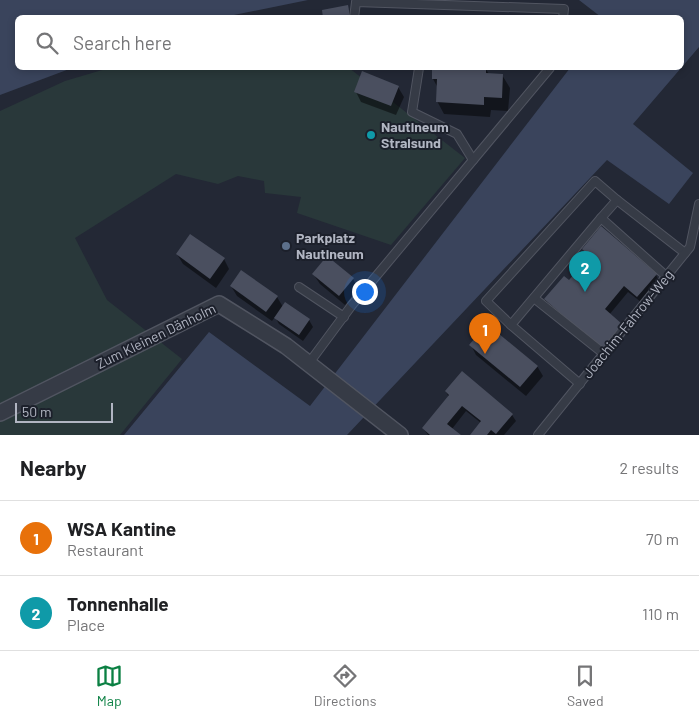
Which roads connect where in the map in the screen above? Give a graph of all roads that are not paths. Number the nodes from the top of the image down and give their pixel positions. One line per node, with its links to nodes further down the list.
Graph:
1 (354, 15): 2 (lane)
2 (563, 15)
3 (419, 70): 5 (lane)
4 (548, 70): 5 (lane)
5 (473, 160): 13 (lane)
6 (617, 200): 8 (lane); 9 (lane); 14 (lane)
7 (699, 204): 9 (lane, Joachim-Fahrow-Weg)
8 (601, 218): 10 (lane); 12 (lane)
9 (685, 253): 10 (lane, Joachim-Fahrow-Weg)
10 (666, 276): 15 (lane, Joachim-Fahrow-Weg)
11 (299, 287): 13 (lane)
12 (534, 298): 14 (lane); 15 (lane)
13 (344, 317): 16 (lane)
14 (511, 325): 17 (lane)
15 (603, 353): 17 (lane, Joachim-Fahrow-Weg)
16 (309, 364): 18 (street, Zum Kleinen Dänholm); 19 (street, Zum Kleinen Dänholm)
17 (580, 384): 20 (lane, Joachim-Fahrow-Weg)
18 (0, 413)
19 (400, 435)
20 (538, 435)

